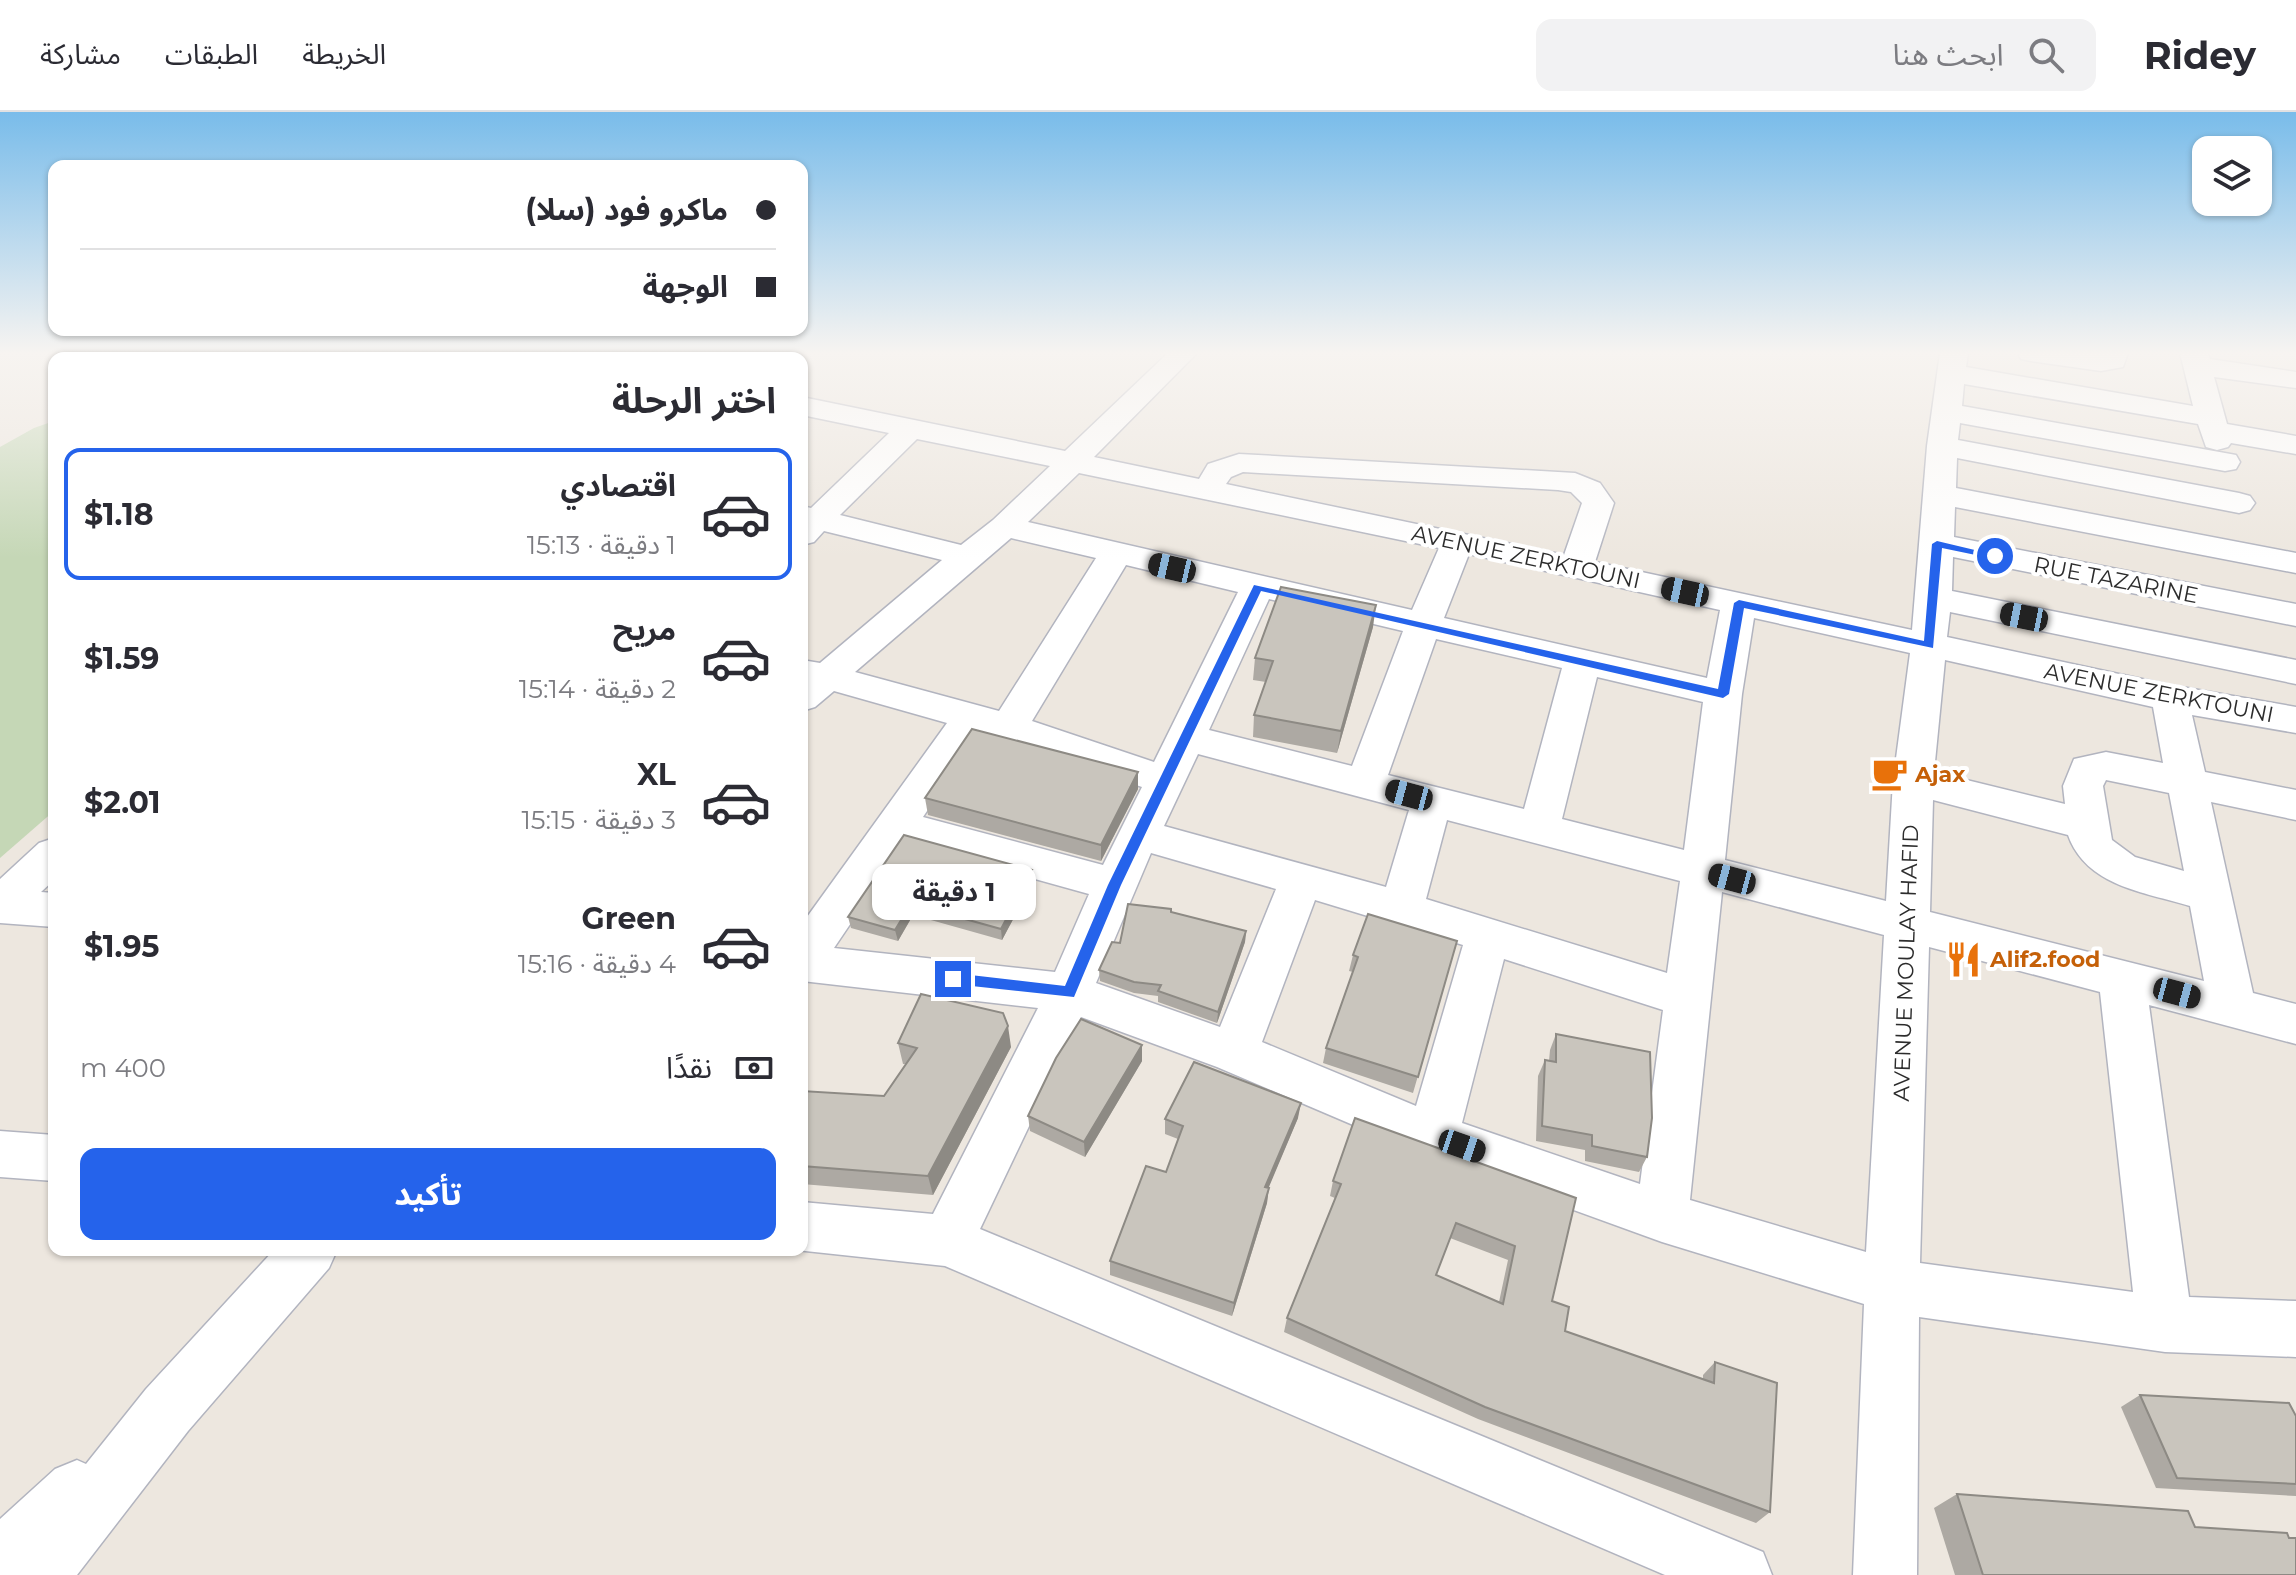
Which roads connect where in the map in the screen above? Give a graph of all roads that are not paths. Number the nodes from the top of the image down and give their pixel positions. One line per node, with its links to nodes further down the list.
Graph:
1 (878, 421): 8 (street, AVENUE ZERKTOUNI)
2 (1114, 421): 10 (street)
3 (1946, 421): 13 (street, AVENUE MOULAY HAFID)
4 (2003, 421): 17 (street)
5 (2055, 421): 11 (street)
6 (2185, 421): 7 (street)
7 (2211, 424): 9 (street); 11 (street)
8 (911, 428): 10 (street, AVENUE ZERKTOUNI); 14 (street)
9 (2296, 445)
10 (1073, 462): 12 (street, AVENUE ZERKTOUNI); 16 (street)
11 (2225, 462): 17 (street)
12 (1208, 489): 19 (street, AVENUE ZERKTOUNI); 24 (street)
13 (1939, 494): 17 (street); 20 (street, AVENUE MOULAY HAFID)
14 (808, 523)
15 (808, 524): 22 (street)
16 (1005, 527): 21 (street); 22 (street)
17 (2246, 534): 18 (street); 23 (street); 28 (street)
18 (2296, 534)
19 (1458, 542): 24 (street, AVENUE ZERKTOUNI); 30 (street)
20 (1937, 544): 26 (street, AVENUE MOULAY HAFID); 28 (street, RUE TAZARINE)
21 (1115, 555): 25 (street); 38 (street)
22 (967, 556): 34 (street)
23 (2296, 563)
24 (1576, 568): 27 (street, AVENUE ZERKTOUNI)
25 (1258, 587): 30 (street); 39 (street)
26 (1934, 598): 31 (street, AVENUE MOULAY HAFID); 33 (street)
27 (1739, 603): 31 (street, AVENUE ZERKTOUNI); 35 (street)
28 (2258, 608): 29 (street, RUE TAZARINE)
29 (2296, 615)
30 (1423, 625): 32 (street); 43 (street)
31 (1929, 646): 36 (street, AVENUE ZERKTOUNI); 41 (street, AVENUE MOULAY HAFID)
32 (1582, 661): 35 (street); 48 (street)
33 (2296, 672)
34 (810, 681): 38 (street)
35 (1723, 694): 51 (street)
36 (2170, 698): 37 (street, AVENUE ZERKTOUNI); 42 (street)
37 (2296, 720)
38 (990, 722): 40 (street); 46 (street)
39 (1185, 737): 40 (street); 43 (street)
40 (1164, 780): 49 (street)
41 (1913, 781): 47 (street); 58 (street, AVENUE MOULAY HAFID)
42 (2187, 781): 45 (street); 47 (street); 54 (street)
43 (1365, 784): 44 (street)
44 (1432, 801): 48 (street); 56 (street)
45 (2296, 805)
46 (896, 825): 53 (street); 60 (street)
47 (2088, 825): 54 (street)
48 (1539, 829): 51 (street)
49 (1139, 834): 52 (street); 53 (street)
50 (48, 860): 55 (street)
51 (1703, 871): 58 (street); 64 (street)
52 (1301, 880): 56 (street); 67 (street)
53 (1115, 885): 63 (street)
54 (2210, 895): 65 (street)
55 (0, 905): 57 (street)
56 (1401, 908): 59 (street)
57 (48, 909)
58 (1909, 925): 62 (street); 75 (street, AVENUE MOULAY HAFID)
59 (1488, 936): 64 (street); 68 (street)
60 (808, 952)
61 (808, 962): 63 (street)
62 (2122, 979): 65 (street); 76 (street)
63 (1069, 993): 67 (street); 73 (street)
64 (1688, 999): 71 (street)
65 (2233, 1008): 66 (street)
66 (2296, 1024)
67 (1234, 1052): 68 (street)
68 (1433, 1136): 71 (street)
69 (0, 1154): 70 (street)
70 (48, 1158)
71 (1662, 1217): 75 (street)
72 (808, 1228): 73 (street)
73 (947, 1241): 81 (street)
74 (305, 1256): 78 (street)
75 (1892, 1286): 76 (street); 82 (street, AVENUE MOULAY HAFID)
76 (2165, 1324): 77 (street)
77 (2296, 1329)
78 (167, 1410): 79 (street); 80 (street)
79 (0, 1561)
80 (37, 1575)
81 (1740, 1575)
82 (1885, 1575)

